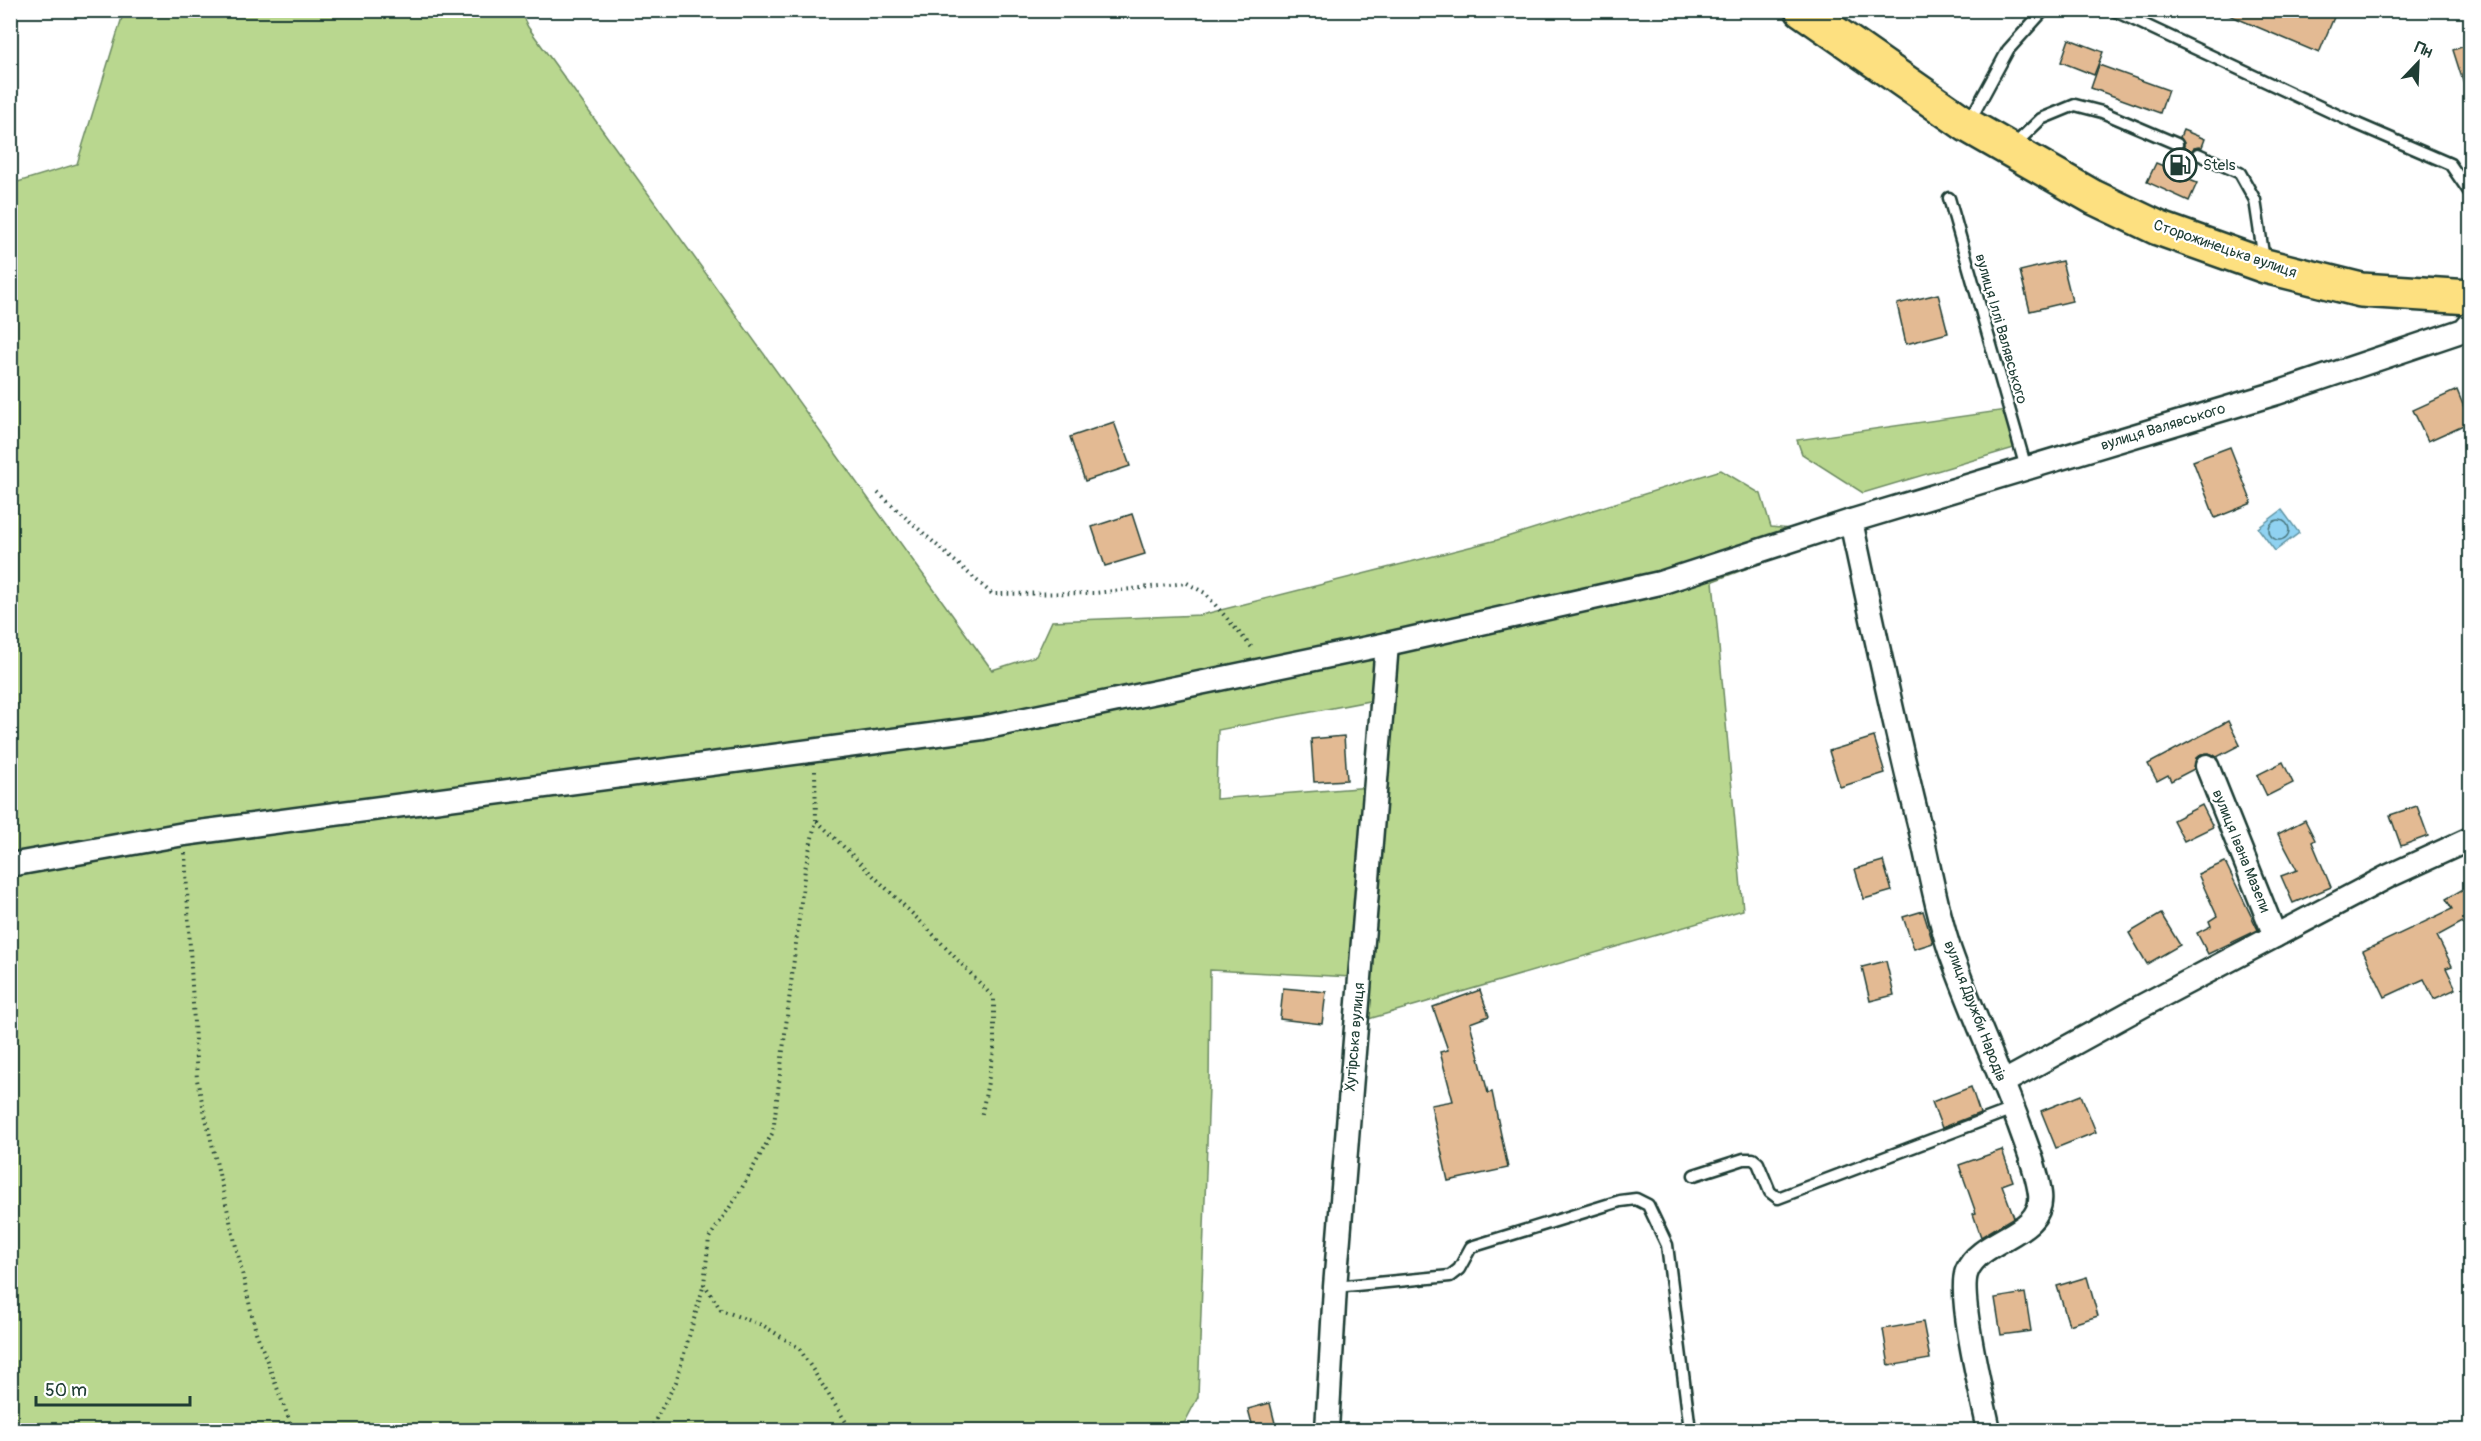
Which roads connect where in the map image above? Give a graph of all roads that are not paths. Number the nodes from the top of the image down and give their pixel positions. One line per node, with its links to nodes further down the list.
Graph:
1 (1802, 10): 4 (main road, Сторожинецька вулиця)
2 (2044, 10): 4 (lane)
3 (2113, 10): 8 (lane)
4 (1967, 125): 6 (main road, Сторожинецька вулиця)
5 (2177, 144): 6 (lane)
6 (2010, 149): 10 (main road, Сторожинецька вулиця)
7 (2199, 154): 10 (lane)
8 (2470, 193)
9 (1949, 198): 13 (lane, вулиця Іллі Валявського)
10 (2265, 266): 11 (main road, Сторожинецька вулиця)
11 (2470, 297)
12 (2470, 322): 13 (street, вулиця Валявського)
13 (2026, 468): 14 (street, вулиця Валявського)
14 (1851, 521): 15 (street, вулиця Валявського); 20 (street, вулиця Дружби Народів)
15 (1387, 644): 18 (street, вулиця Валявського); 23 (street, Хутірська вулиця)
16 (2207, 766): 19 (street, вулиця Івана Мазепи)
17 (2470, 839): 19 (street)
18 (10, 865)
19 (2276, 936): 20 (street)
20 (2002, 1083): 21 (street, вулиця Дружби Народів)
21 (2013, 1109): 22 (lane); 26 (street, вулиця Дружби Народів)
22 (1694, 1175)
23 (1335, 1287): 24 (street, Хутірська вулиця); 25 (lane)
24 (1327, 1431)
25 (1690, 1431)
26 (1989, 1431)

